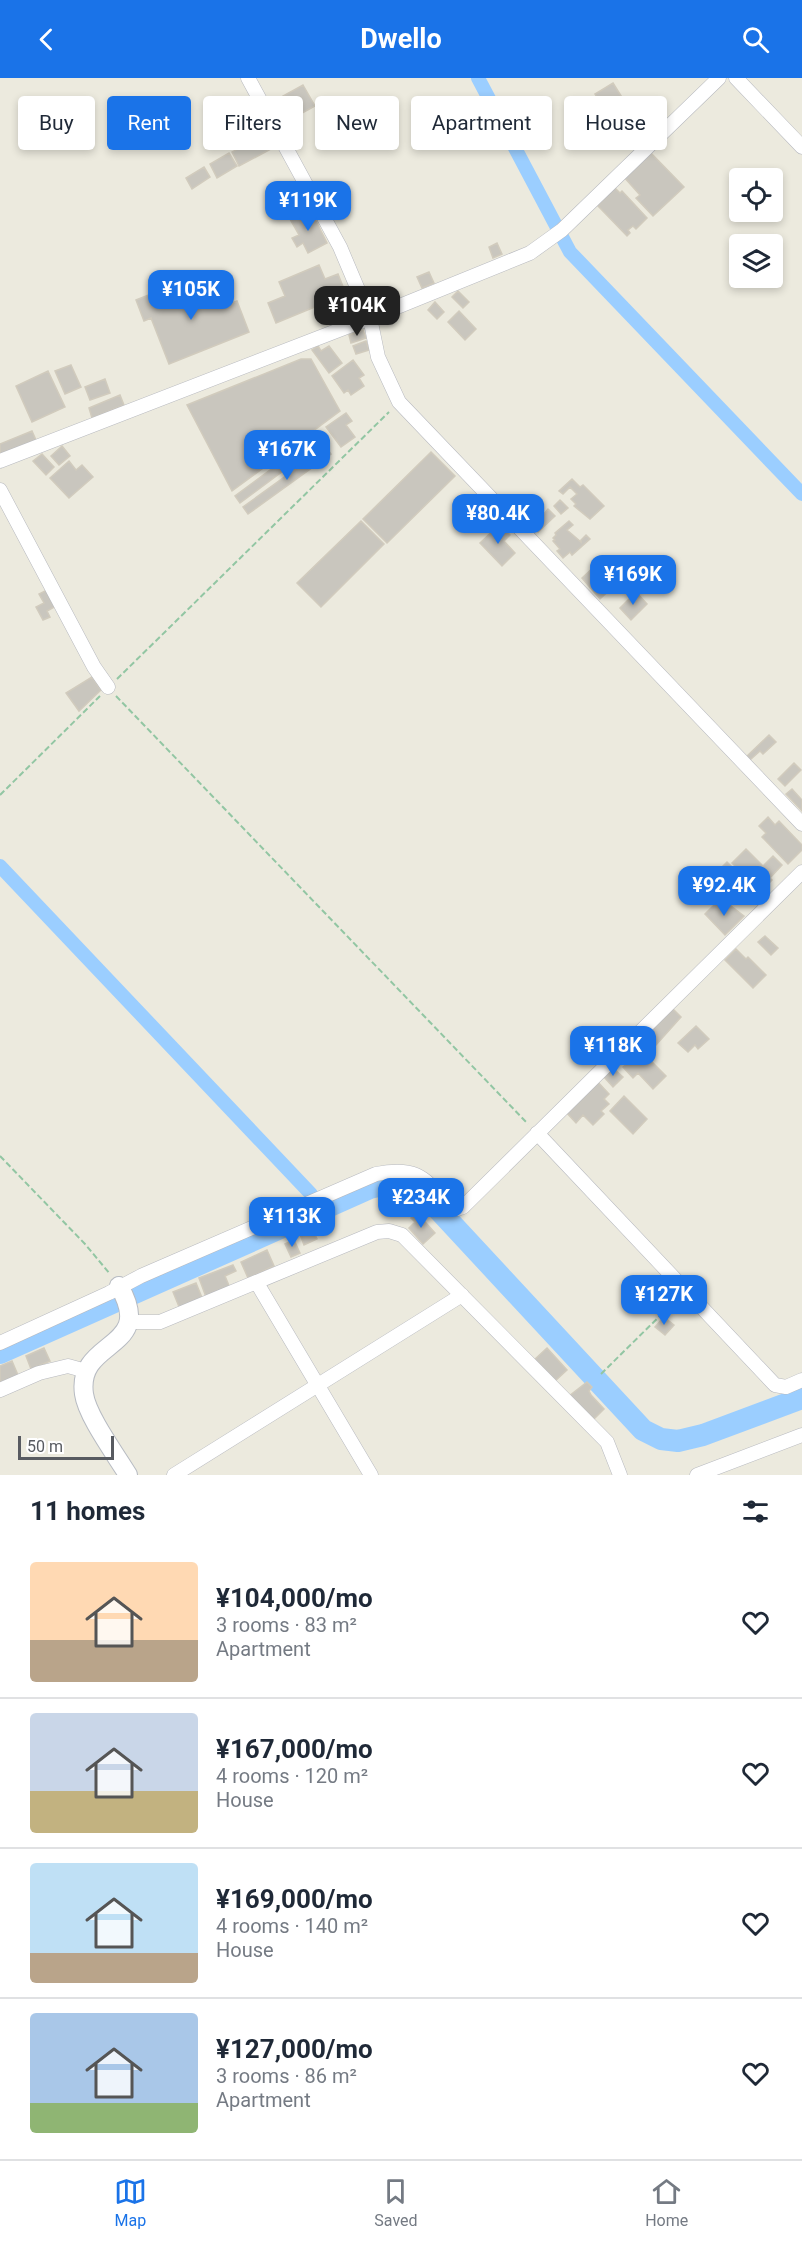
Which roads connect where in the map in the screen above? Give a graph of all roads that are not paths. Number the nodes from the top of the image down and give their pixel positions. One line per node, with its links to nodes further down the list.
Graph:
1 (248, 78): 5 (street)
2 (736, 78): 4 (street)
3 (715, 79): 5 (street)
4 (802, 147)
5 (370, 318): 6 (street); 9 (street)
6 (0, 461)
7 (0, 490): 8 (street)
8 (108, 687)
9 (802, 824)
10 (802, 872): 11 (street)
11 (537, 1133): 14 (street); 17 (street)
12 (257, 1283): 13 (street); 14 (street); 18 (street)
13 (462, 1295): 18 (street); 24 (street)
14 (125, 1301): 15 (street); 16 (street)
15 (0, 1343)
16 (86, 1371): 19 (street); 21 (street)
17 (802, 1380)
18 (317, 1386): 22 (street); 23 (street)
19 (0, 1390)
20 (802, 1435): 25 (street)
21 (128, 1475)
22 (174, 1475)
23 (371, 1475)
24 (621, 1475)
25 (697, 1475)

